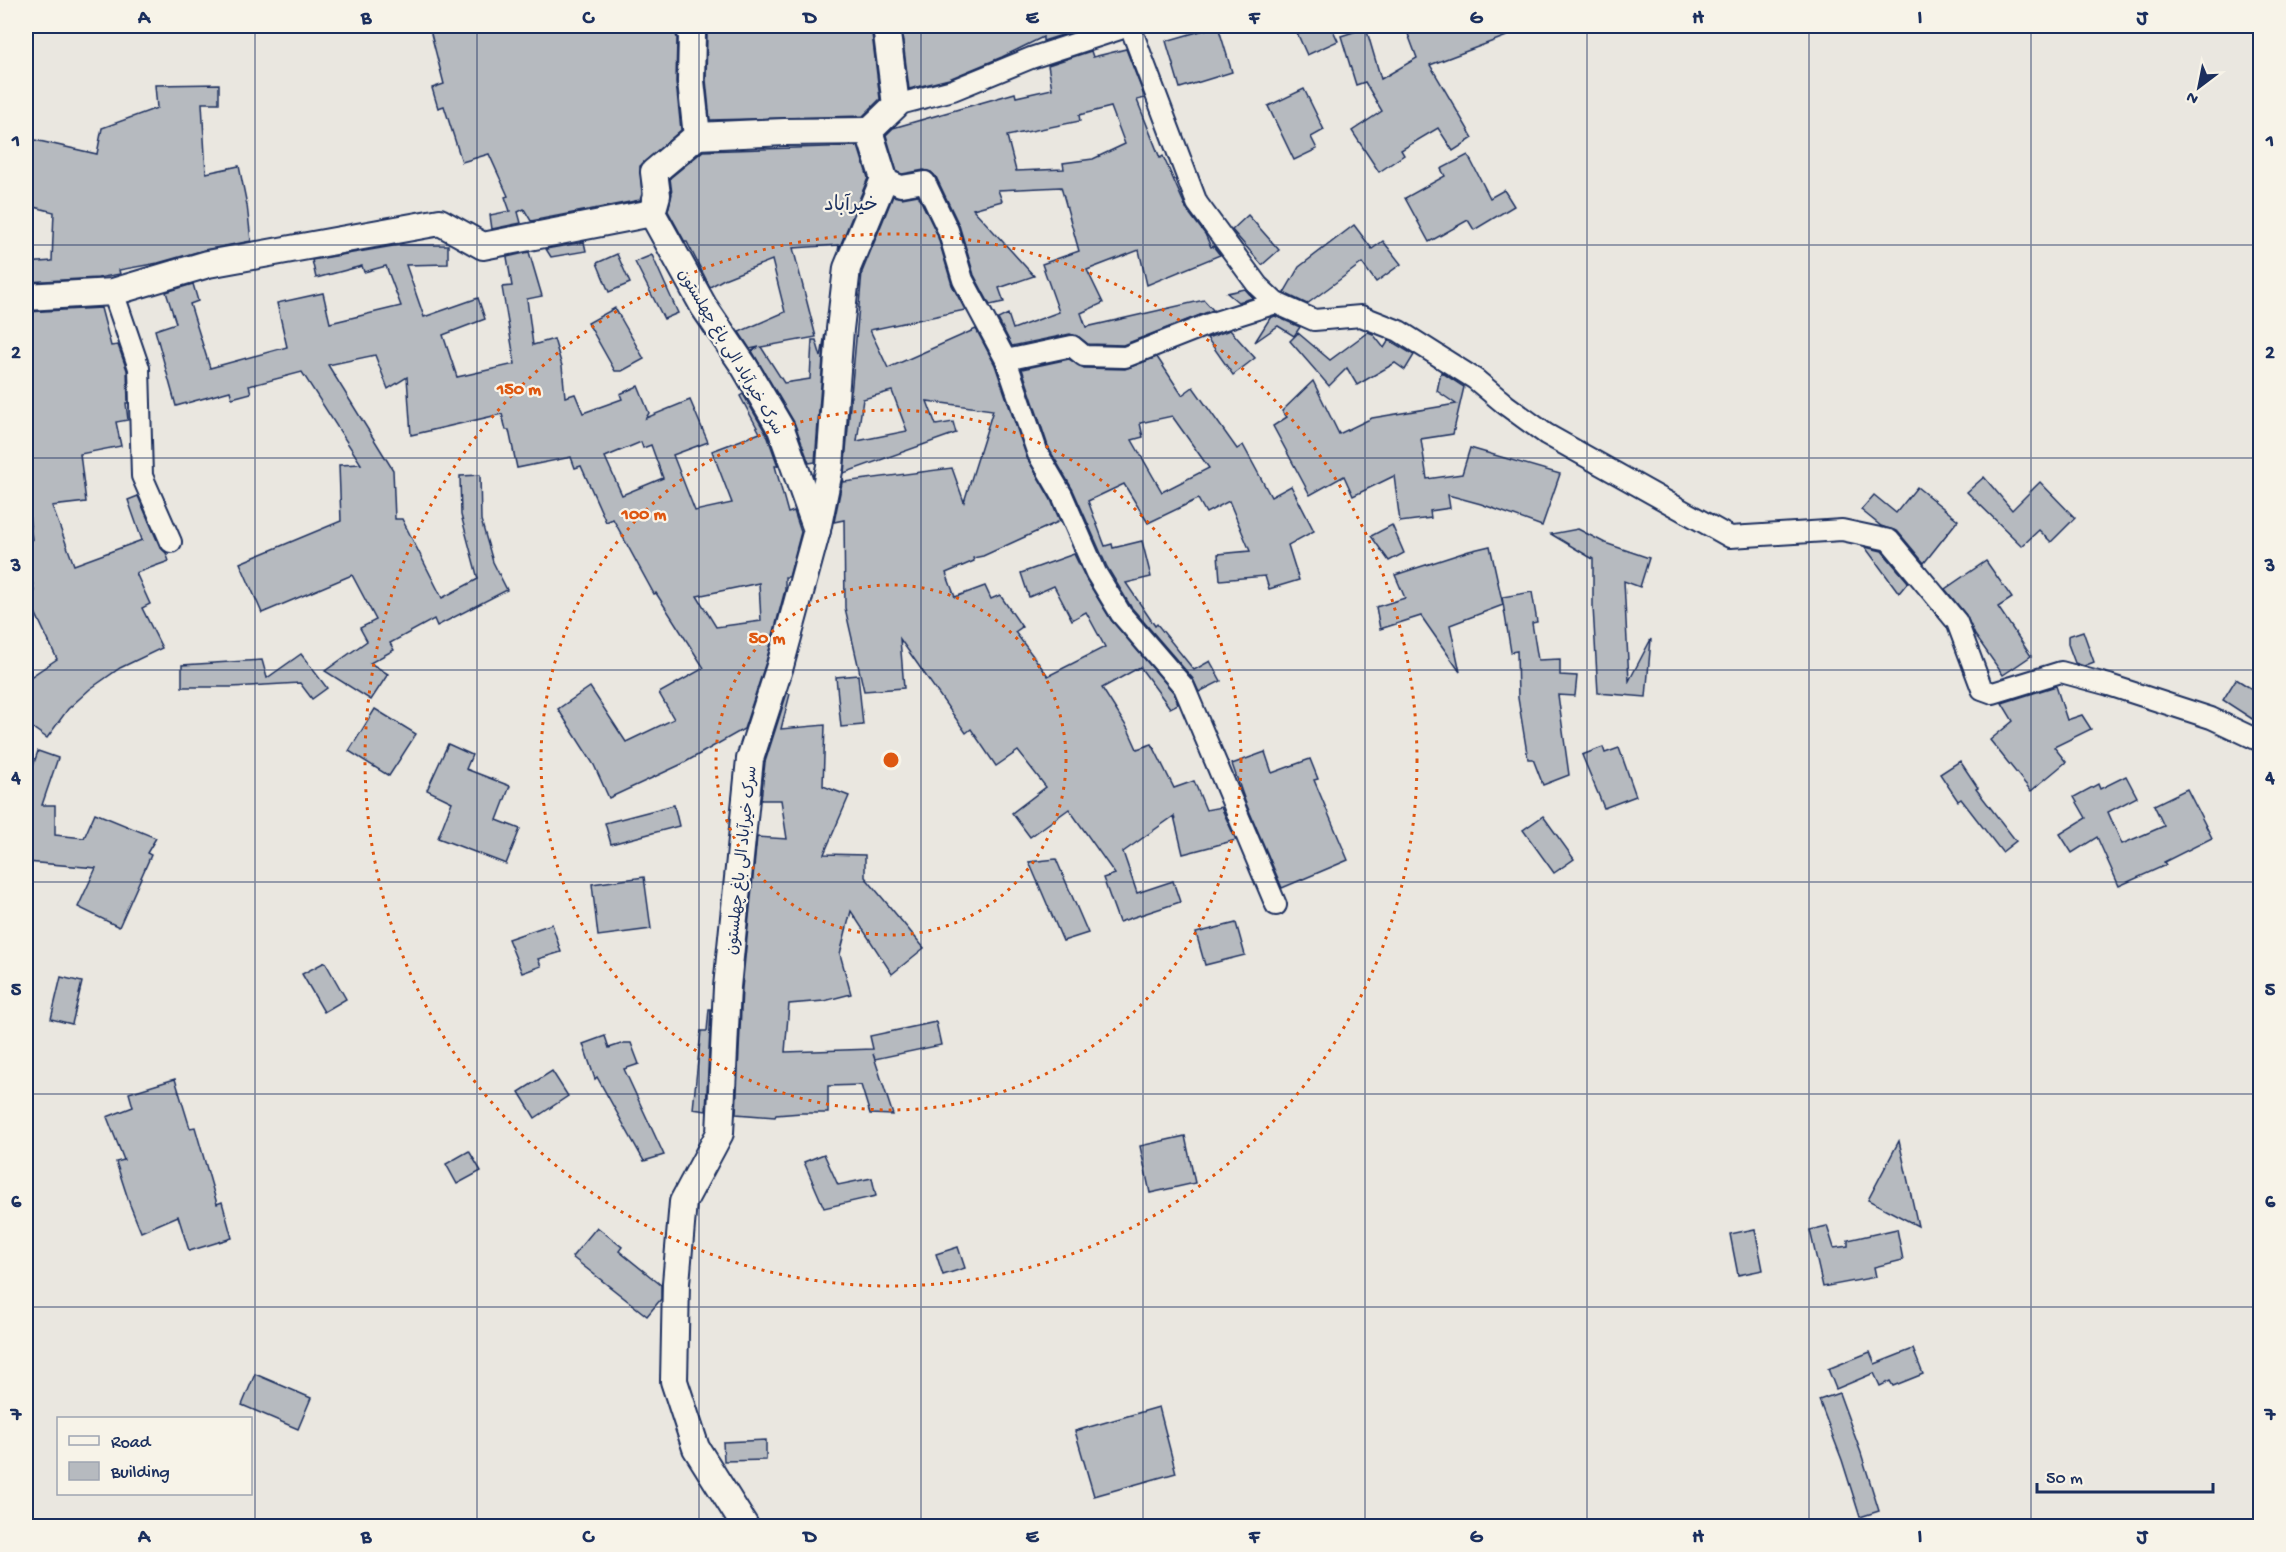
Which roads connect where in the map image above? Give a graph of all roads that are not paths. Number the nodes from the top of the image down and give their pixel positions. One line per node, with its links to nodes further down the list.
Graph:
1 (688, 26): 6 (street)
2 (886, 26): 4 (street)
3 (1130, 26): 4 (street); 11 (street)
4 (896, 105): 5 (street)
5 (869, 131): 6 (street); 7 (street)
6 (697, 136): 8 (street)
7 (884, 180): 12 (street); 13 (street)
8 (652, 213): 9 (street); 13 (street, سرک خیرآباد الی باغ چهلستون)
9 (112, 292): 10 (street); 14 (street)
10 (26, 297)
11 (1276, 303): 12 (street); 15 (street)
12 (1006, 360): 16 (street)
13 (817, 530): 17 (street, سرک خیرآباد الی باغ چهلستون)
14 (171, 542)
15 (2260, 741)
16 (1276, 905)
17 (745, 1527)

